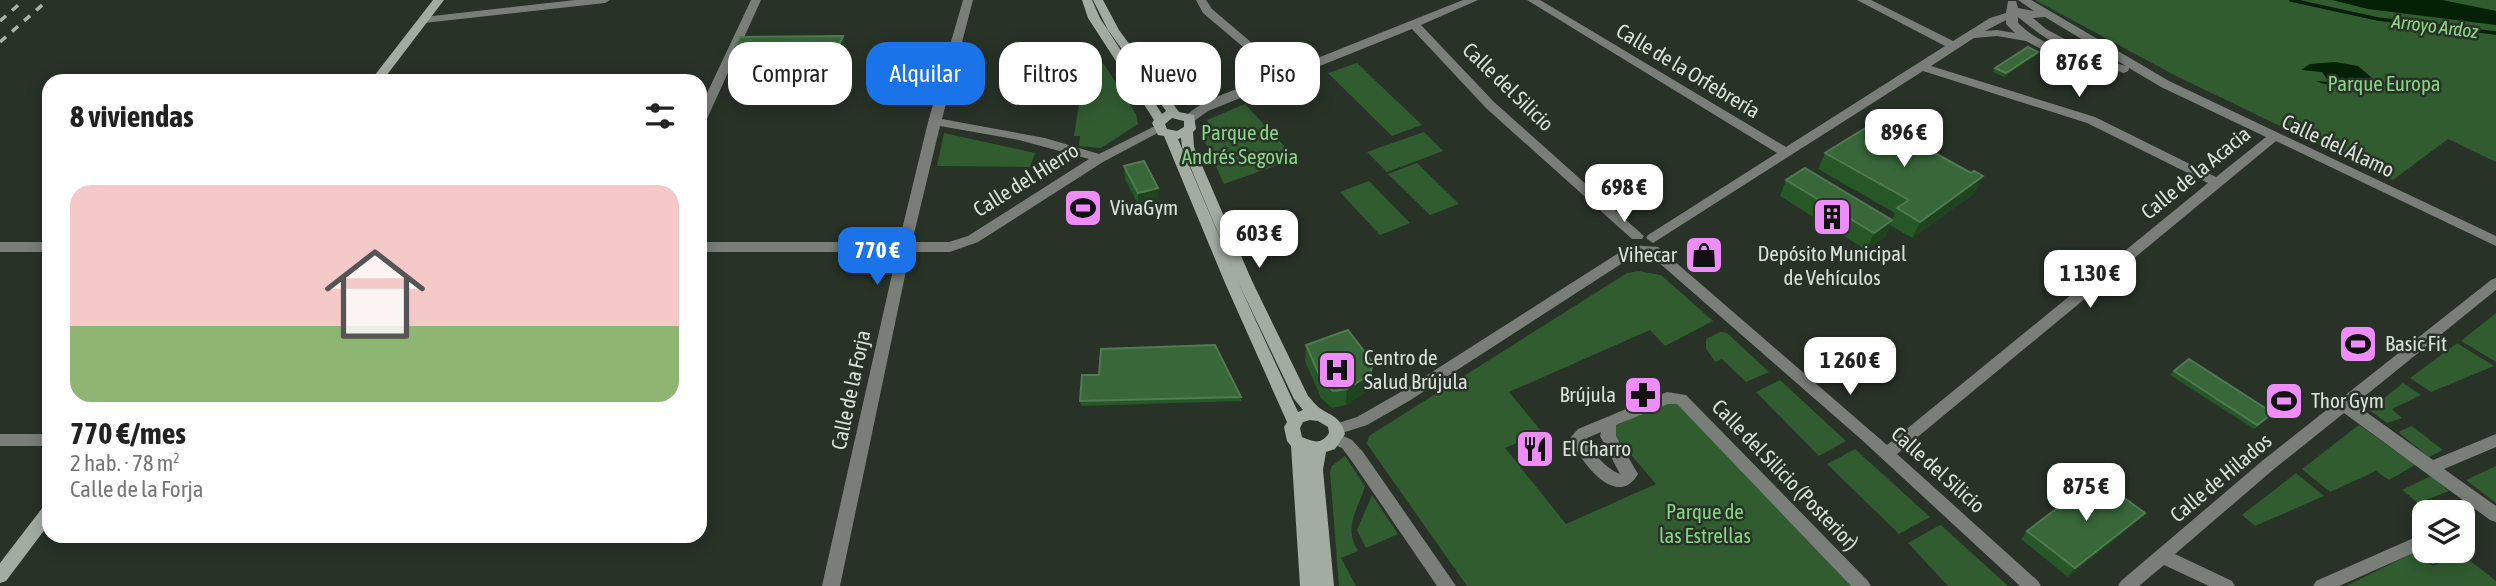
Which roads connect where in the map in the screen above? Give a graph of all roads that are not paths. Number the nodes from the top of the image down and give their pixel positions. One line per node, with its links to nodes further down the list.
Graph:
1 (439, 0): 14 (street)
2 (605, 0): 11 (street)
3 (756, 0): 28 (street)
4 (968, 0): 30 (street, Calle de la Forja)
5 (1087, 0): 32 (street)
6 (1098, 0): 29 (street)
7 (1201, 0): 20 (street)
8 (1473, 0): 12 (street)
9 (1532, 0): 34 (street, Calle de la Orfebrería)
10 (1862, 0): 21 (street)
11 (563, 2): 14 (street)
12 (1457, 2): 16 (street)
13 (2014, 6): 15 (street, Calle del Álamo); 17 (street); 18 (street, Calle del Álamo); 19 (street)
14 (424, 20): 25 (street)
15 (2054, 20): 18 (street); 26 (street, Calle del Álamo)
16 (1413, 23): 22 (street); 38 (street, Calle del Silicio)
17 (1970, 36): 19 (street, Calle del Álamo); 21 (street)
18 (2055, 38): 19 (street, Calle del Álamo); 23 (street, Calle del Álamo)
19 (2030, 39): 23 (street, Calle del Álamo)
20 (1244, 42)
21 (1954, 46): 24 (street)
22 (1320, 61)
23 (2105, 61): 26 (street, Calle del Álamo)
24 (1920, 66): 34 (street); 36 (street)
25 (382, 74)
26 (2165, 85): 33 (street, Calle del Álamo)
27 (1235, 96): 31 (street)
28 (707, 106)
29 (1174, 114): 31 (street); 32 (street)
30 (934, 122): 35 (street); 43 (street, Calle de la Forja)
31 (1188, 125): 32 (street); 46 (street)
32 (1163, 128): 35 (street, Calle del Hierro); 47 (street)
33 (2273, 137): 36 (street, Calle de la Acacia); 37 (street, Calle del Álamo)
34 (1787, 153): 39 (street)
35 (1099, 159): 43 (street, Calle del Hierro)
36 (2216, 182): 55 (street, Calle de la Acacia)
37 (2496, 241)
38 (1637, 242): 39 (street); 49 (street)
39 (1653, 244): 55 (street, Calle del Silicio)
40 (0, 247): 41 (street)
41 (42, 247)
42 (707, 247): 43 (street, Calle del Hierro)
43 (903, 249): 62 (street, Calle de la Forja)
44 (2496, 283): 45 (street, Calle de Hilados)
45 (2345, 405): 56 (street); 60 (street, Calle de Hilados)
46 (1315, 414): 47 (street); 49 (street)
47 (1295, 422): 53 (street)
48 (1609, 423): 66 (street, Calle del Silicio (Posterior))
49 (1336, 434): 54 (street); 65 (street)
50 (0, 440): 51 (street)
51 (42, 440)
52 (2496, 440): 56 (street)
53 (1299, 444): 54 (street); 63 (street)
54 (1319, 449): 64 (street)
55 (1886, 454): 67 (street, Calle del Silicio)
56 (2432, 467): 57 (street)
57 (2496, 515)
58 (42, 521): 61 (street)
59 (2412, 550): 70 (street)
60 (2162, 556): 68 (street, Calle de Hilados); 69 (street)
61 (0, 576)
62 (831, 586)
63 (1309, 586)
64 (1325, 586)
65 (1447, 586)
66 (1862, 586)
67 (2032, 586)
68 (2127, 586)
69 (2226, 586)
70 (2322, 586)

